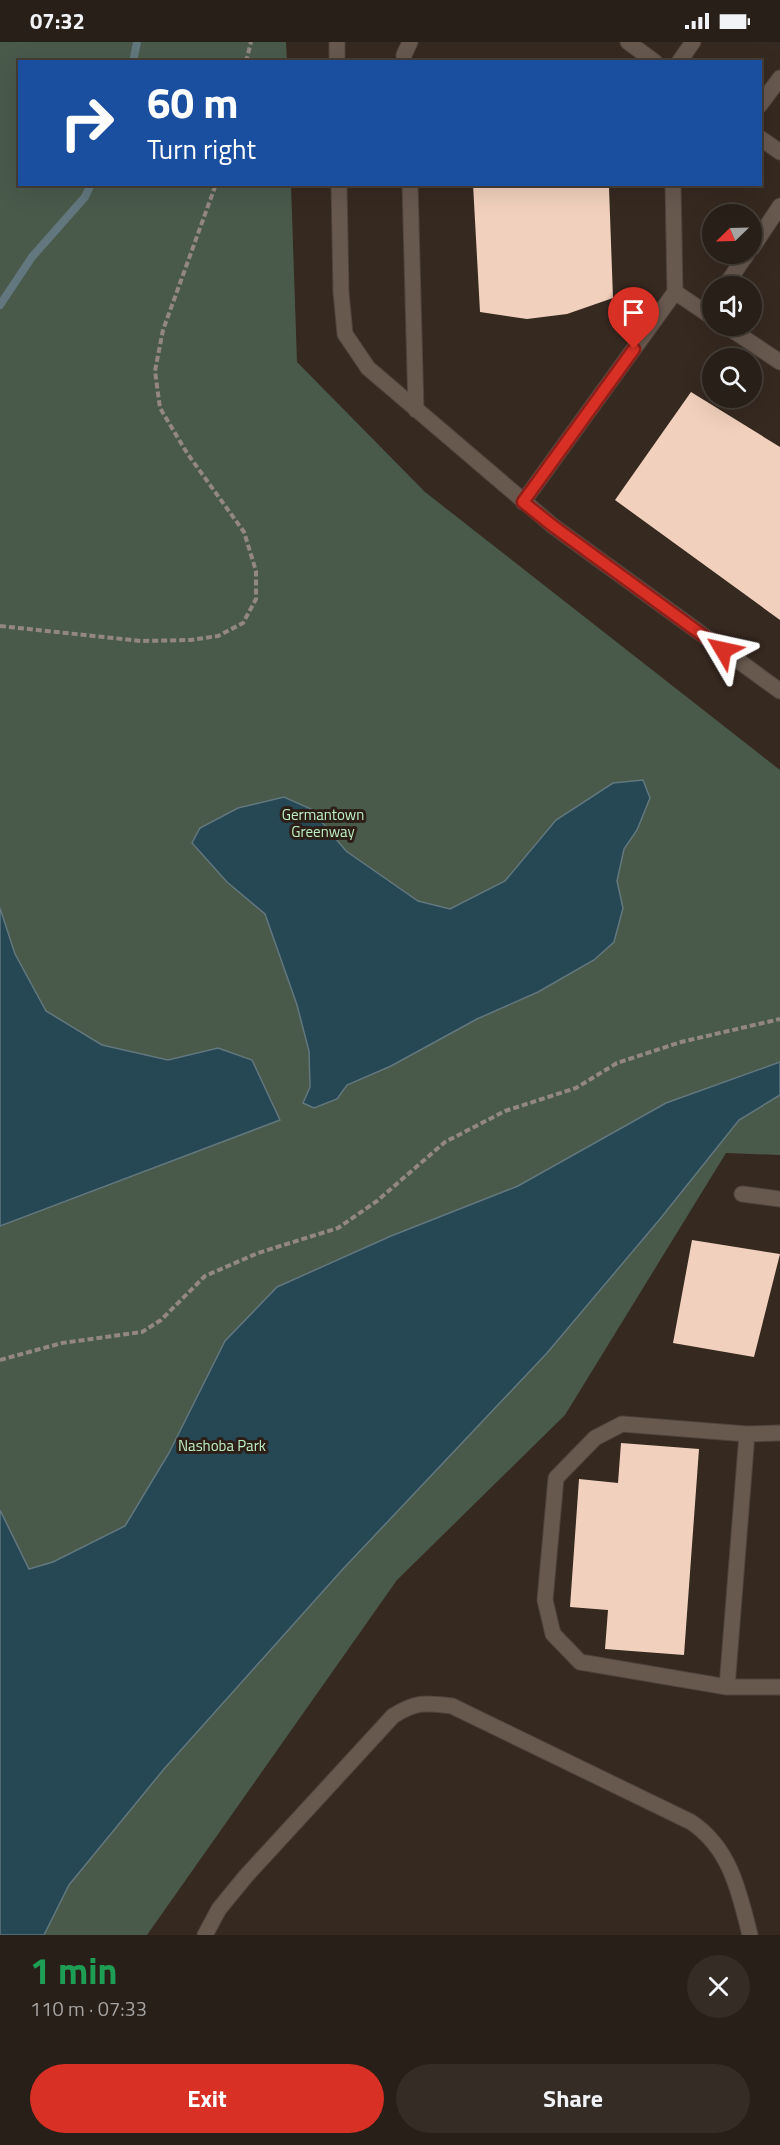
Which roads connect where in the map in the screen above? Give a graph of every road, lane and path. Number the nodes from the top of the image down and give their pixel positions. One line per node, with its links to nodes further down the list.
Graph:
1 (250, 42): 6 (path)
2 (337, 42): 7 (lane)
3 (410, 42): 8 (lane)
4 (628, 42): 9 (lane)
5 (693, 42): 10 (lane)
6 (246, 60)
7 (337, 60)
8 (404, 60)
9 (652, 60)
10 (680, 60)
11 (780, 78): 12 (lane)
12 (762, 102)
13 (762, 139): 14 (lane)
14 (780, 152)
15 (215, 186): 27 (path)
16 (339, 186): 25 (lane)
17 (410, 186): 25 (lane)
18 (673, 186): 21 (lane)
19 (780, 206): 20 (lane)
20 (762, 233)
21 (675, 292): 22 (lane); 26 (lane)
22 (702, 307)
23 (742, 336): 24 (lane)
24 (778, 358)
25 (416, 410): 26 (lane)
26 (523, 502): 28 (lane)
27 (0, 626)
28 (780, 691)
29 (780, 1019): 32 (path)
30 (741, 1194): 31 (lane)
31 (780, 1198)
32 (0, 1360)
33 (780, 1433): 34 (lane)
34 (747, 1434): 35 (lane); 35 (lane)
35 (727, 1687): 36 (lane)
36 (780, 1687)
37 (205, 1935): 38 (lane)
38 (750, 1935)

